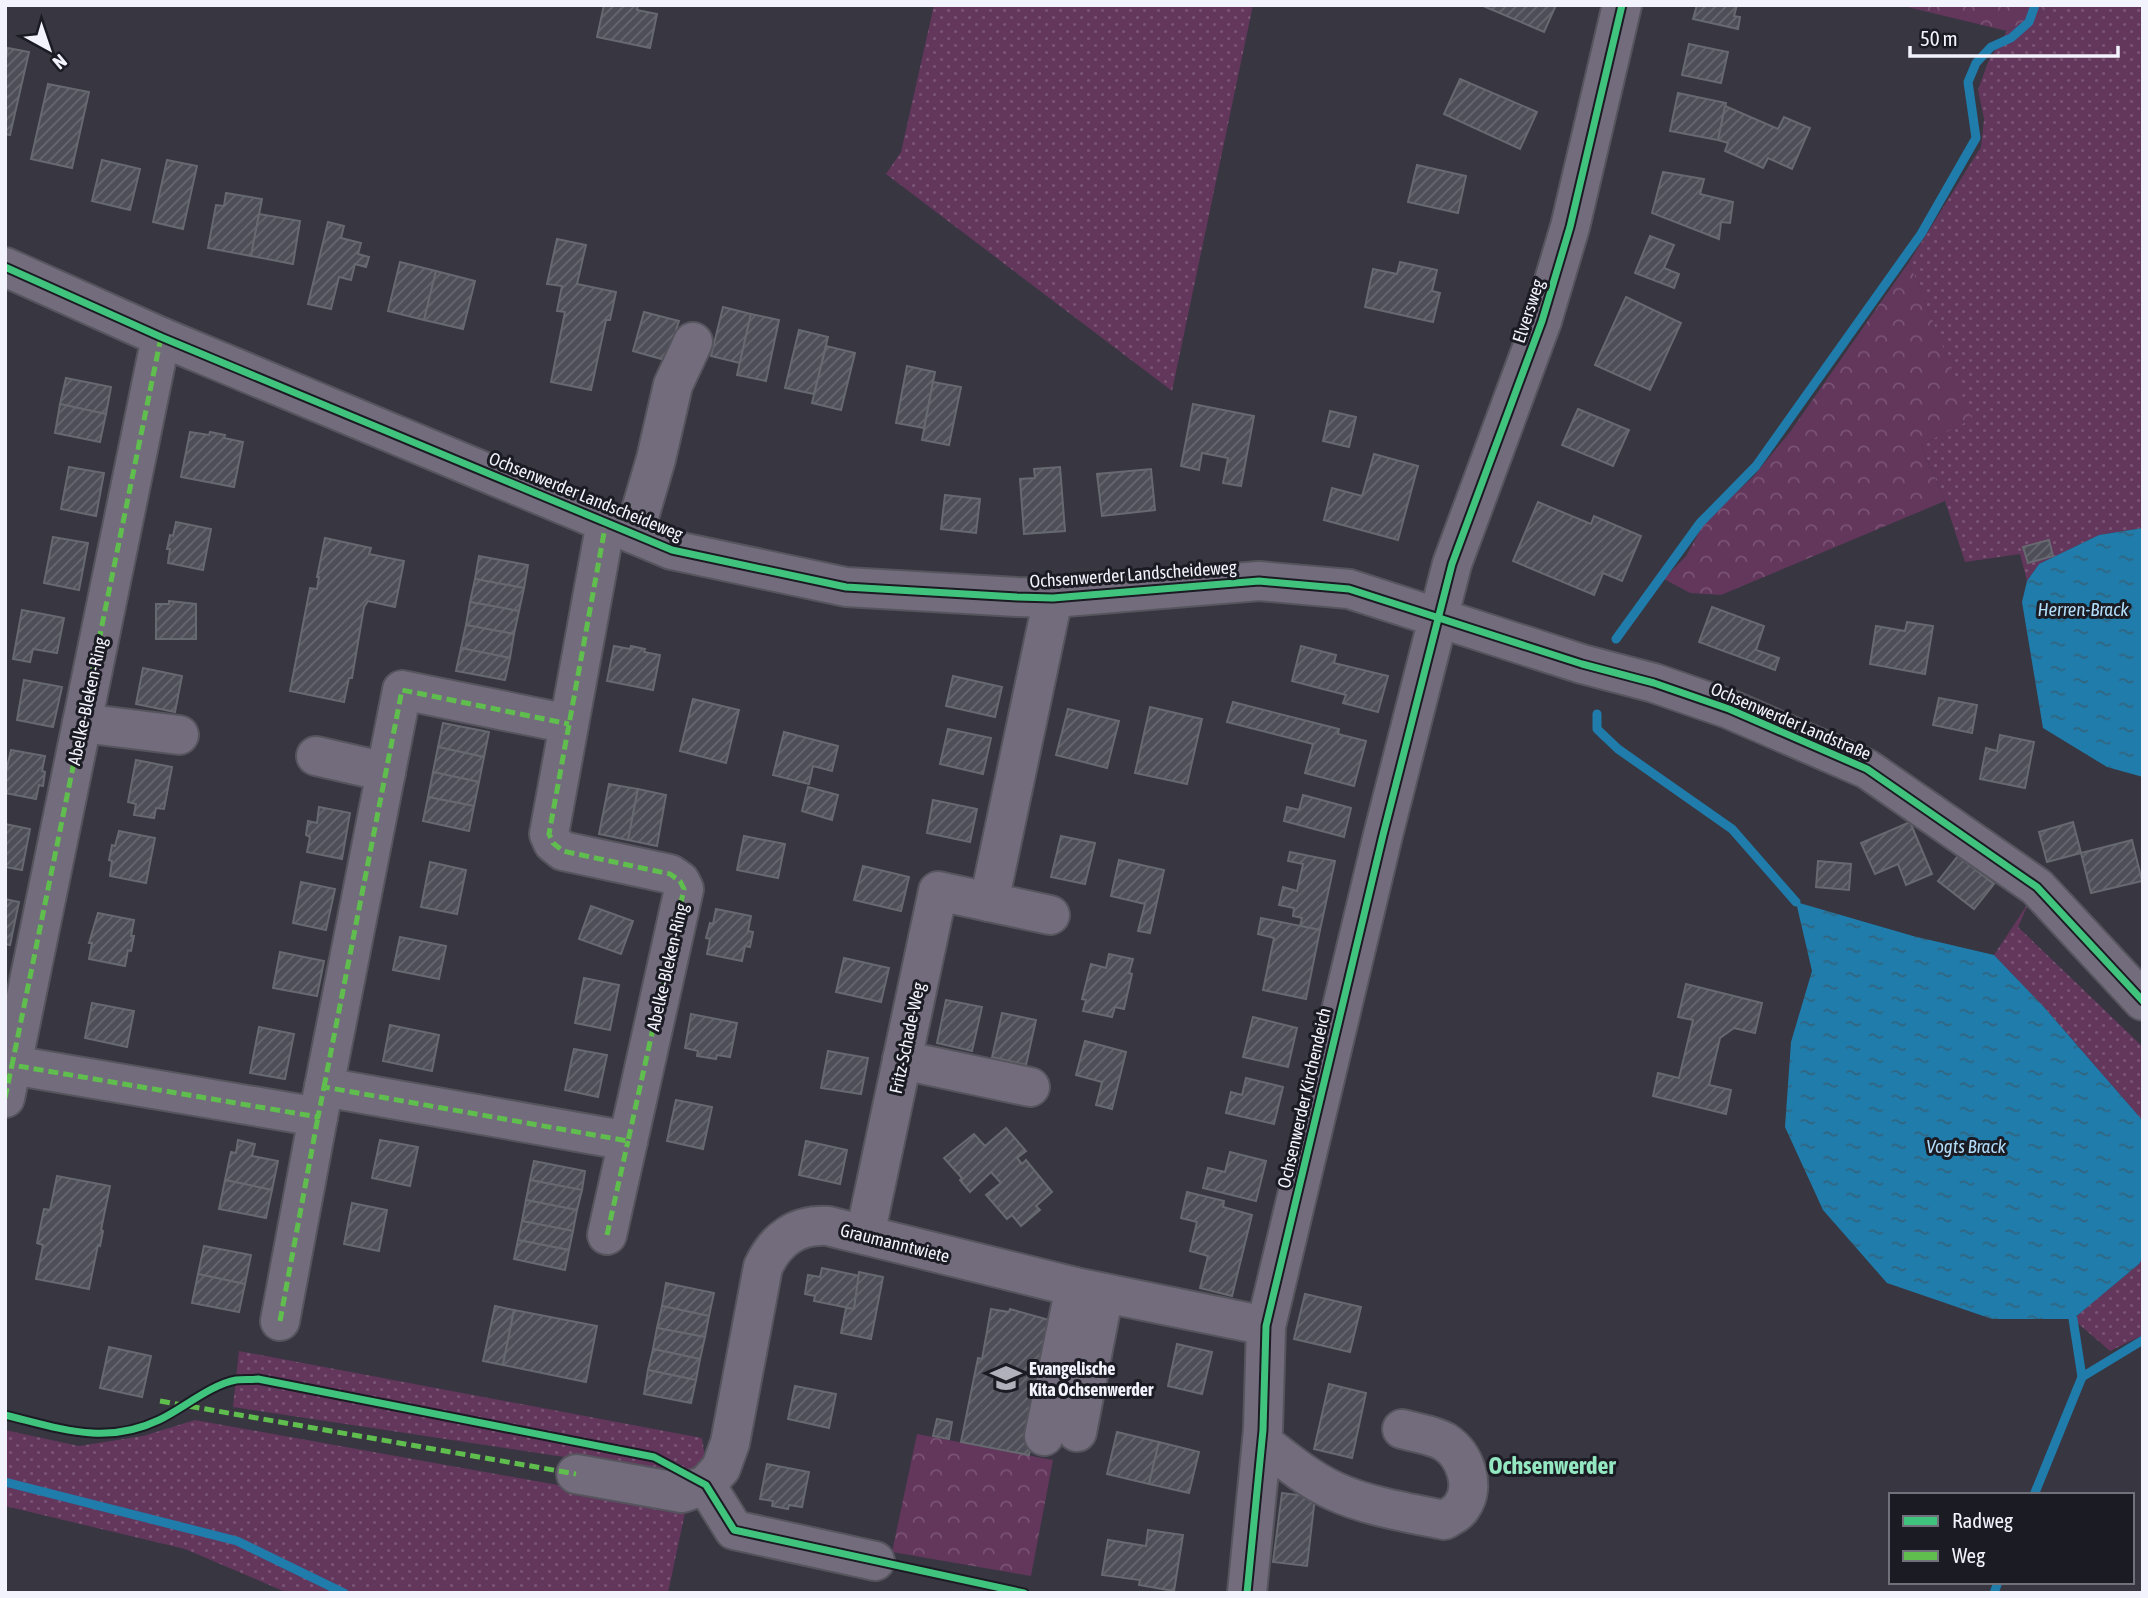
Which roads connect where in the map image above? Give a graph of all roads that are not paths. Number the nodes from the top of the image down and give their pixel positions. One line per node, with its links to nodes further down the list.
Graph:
1 (1622, 5): 7 (street, Elversweg)
2 (5, 267): 3 (street, Ochsenwerder Landscheideweg)
3 (161, 337): 5 (street, Ochsenwerder Landscheideweg); 8 (street, Abelke-Bleken-Ring)
4 (693, 342): 5 (street, Abelke-Bleken-Ring)
5 (620, 528): 6 (street, Ochsenwerder Landscheideweg); 9 (street, Abelke-Bleken-Ring)
6 (1053, 598): 7 (street, Ochsenwerder Landscheideweg); 13 (street)
7 (1438, 618): 15 (street, Ochsenwerder Landstraße); 25 (street, Ochsenwerder Kirchendeich)
8 (82, 723): 10 (street); 17 (street, Abelke-Bleken-Ring)
9 (569, 724): 12 (street); 20 (street, Abelke-Bleken-Ring)
10 (179, 735)
11 (316, 756): 12 (street)
12 (386, 772): 19 (street)
13 (989, 902): 14 (street, Fritz-Schade-Weg); 16 (street, Fritz-Schade-Weg)
14 (1050, 915)
15 (2143, 1000)
16 (902, 1060): 18 (street); 22 (street, Fritz-Schade-Weg)
17 (9, 1082): 19 (street, Abelke-Bleken-Ring)
18 (1030, 1087)
19 (321, 1102): 20 (street, Abelke-Bleken-Ring); 24 (street)
20 (628, 1141): 21 (street, Abelke-Bleken-Ring)
21 (607, 1235)
22 (865, 1235): 23 (street, Graumanntwiete); 30 (street, Graumanntwiete)
23 (1090, 1290): 25 (street, Graumanntwiete); 27 (street)
24 (280, 1321)
25 (1266, 1326): 28 (street, Ochsenwerder Kirchendeich)
26 (1402, 1429): 28 (street)
27 (1061, 1434)
28 (1262, 1442): 32 (street, Ochsenwerder Kirchendeich)
29 (576, 1474): 30 (street)
30 (706, 1485): 31 (street)
31 (875, 1560)
32 (1247, 1593)

